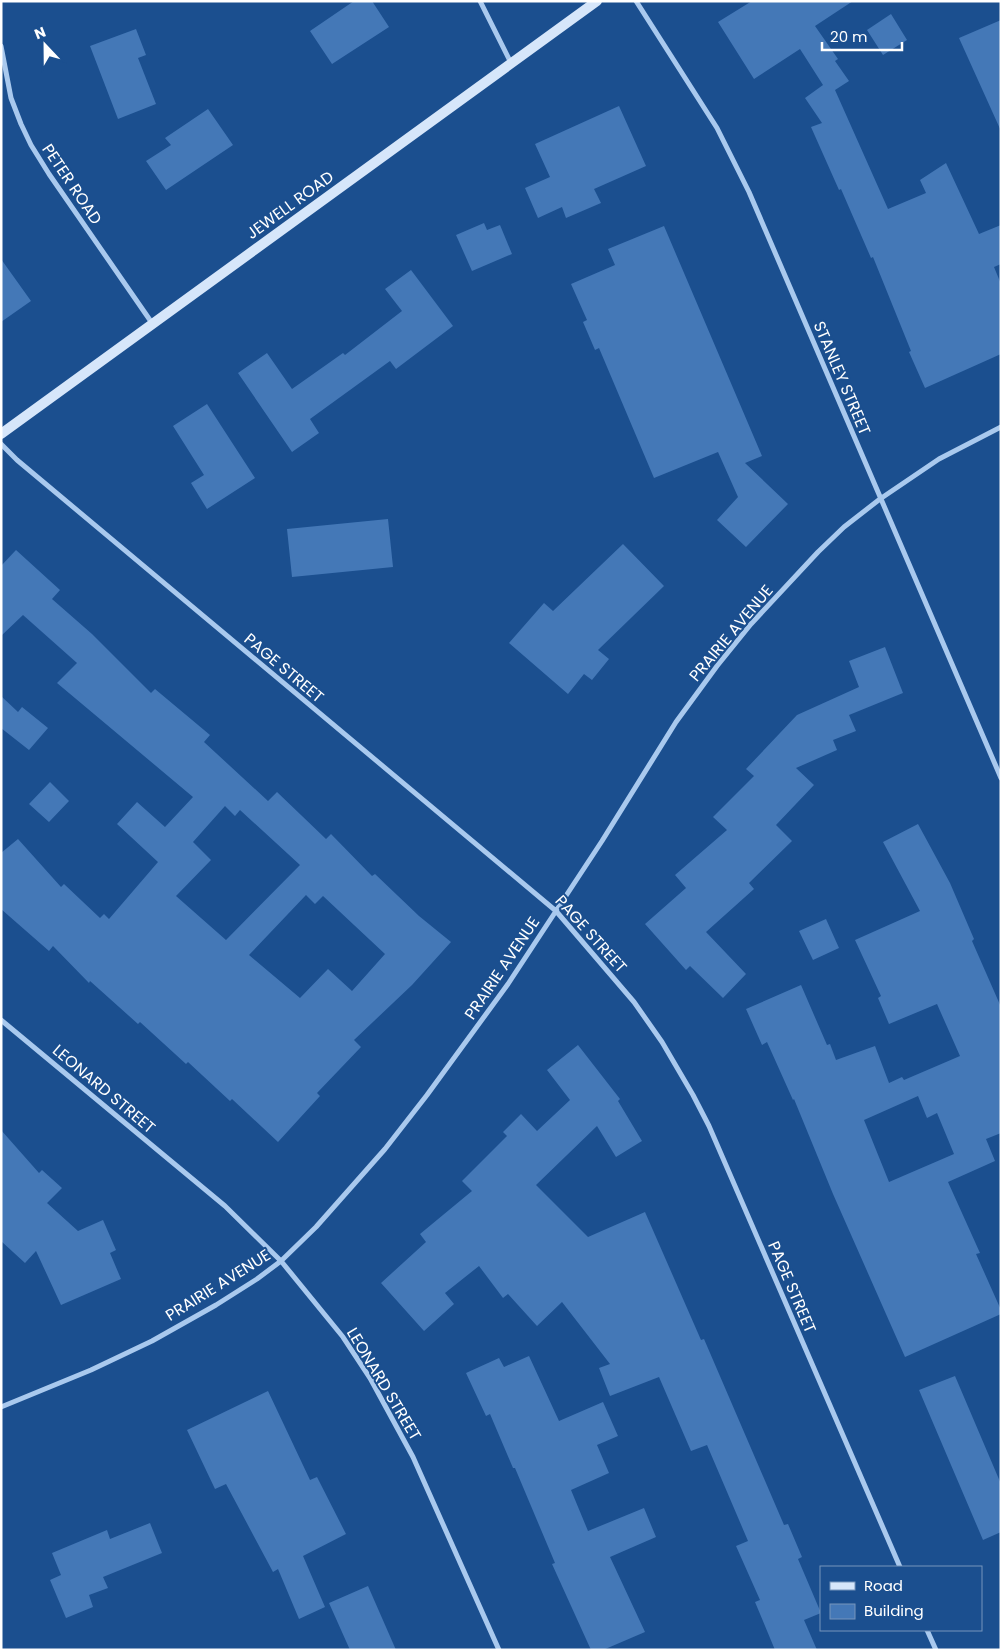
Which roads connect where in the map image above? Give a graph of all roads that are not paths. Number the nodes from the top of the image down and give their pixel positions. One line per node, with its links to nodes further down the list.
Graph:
1 (480, 1): 5 (street)
2 (597, 1): 5 (street, JEWELL ROAD)
3 (636, 1): 10 (street, STANLEY STREET)
4 (1, 46): 6 (street, PETER ROAD)
5 (511, 63): 6 (street, JEWELL ROAD)
6 (152, 323): 8 (street, JEWELL ROAD)
7 (1001, 428): 10 (street, PRAIRIE AVENUE)
8 (1, 434)
9 (1, 444): 12 (street, PAGE STREET)
10 (880, 498): 11 (street, STANLEY STREET); 12 (street, PRAIRIE AVENUE)
11 (1001, 778)
12 (556, 911): 14 (street, PRAIRIE AVENUE); 16 (street, PAGE STREET)
13 (1, 1020): 14 (street, LEONARD STREET)
14 (281, 1261): 15 (street, PRAIRIE AVENUE); 18 (street, LEONARD STREET)
15 (1, 1407)
16 (900, 1566)
17 (928, 1631): 19 (street)
18 (499, 1650)
19 (936, 1650)

